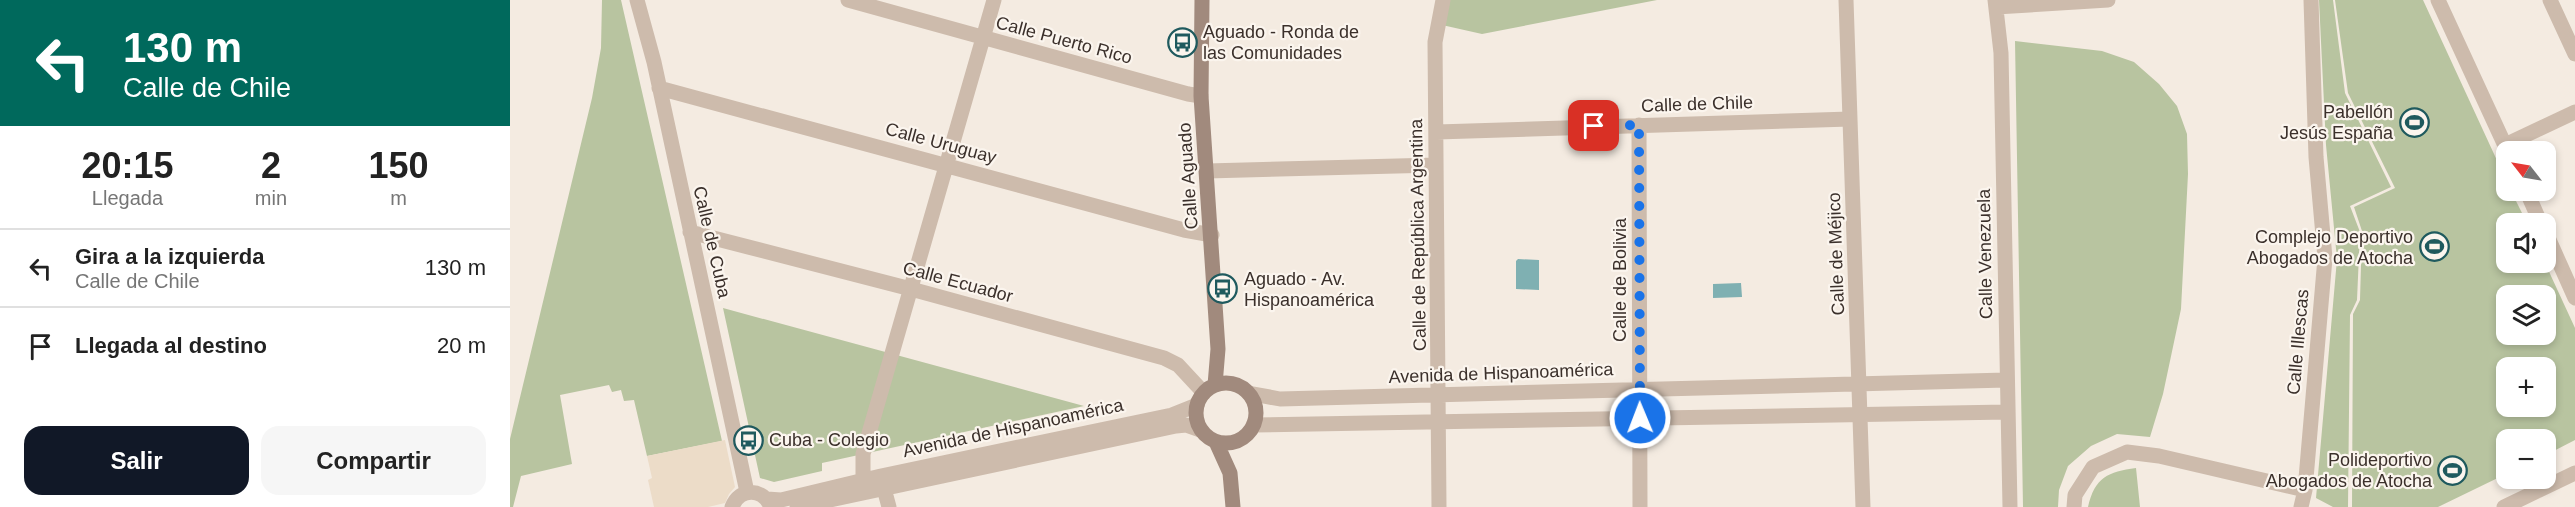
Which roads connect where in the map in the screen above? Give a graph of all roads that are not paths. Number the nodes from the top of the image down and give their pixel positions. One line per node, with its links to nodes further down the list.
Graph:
1 (637, 0): 14 (street, Calle de Cuba)
2 (848, 0): 12 (street, Calle Puerto Rico)
3 (994, 0): 12 (street)
4 (1202, 0): 15 (street, Calle Aguado)
5 (1443, 0): 19 (street, Calle de República Argentina)
6 (1846, 0): 17 (street, Calle de Méjico)
7 (2108, 0): 11 (street)
8 (2311, 0): 50 (street, Calle Illescas)
9 (2438, 0): 20 (street)
10 (2550, 0): 13 (street)
11 (1996, 3): 31 (street, Calle Venezuela)
12 (983, 38): 15 (street, Calle Puerto Rico); 22 (street)
13 (2575, 54)
14 (659, 88): 22 (street, Calle Uruguay); 25 (street, Calle de Cuba)
15 (1202, 96): 24 (street, Calle Aguado)
16 (2575, 112): 21 (street)
17 (1850, 119): 18 (street, Calle de Chile); 32 (street, Calle de Méjico)
18 (1639, 125): 19 (street, Calle de Chile); 34 (street, Calle de Bolivia)
19 (1437, 132): 23 (street, Calle de República Argentina)
20 (2504, 141)
21 (2520, 141)
22 (947, 164): 26 (street, Calle Uruguay); 28 (street)
23 (1436, 165): 24 (street); 37 (street, Calle de República Argentina)
24 (1207, 171): 26 (street, Calle Aguado)
25 (690, 232): 28 (street, Calle Ecuador); 51 (street, Calle de Cuba)
26 (1212, 234): 30 (street, Calle Aguado)
27 (2556, 255): 29 (street)
28 (911, 289): 36 (street, Calle Ecuador); 48 (street)
29 (2575, 298)
30 (1218, 349): 33 (street, Calle Aguado); 36 (street, Calle Aguado)
31 (2006, 380): 32 (street, Avenida de Hispanoamérica); 38 (street, Calle Venezuela)
32 (1860, 384): 34 (street, Avenida de Hispanoamérica); 39 (street, Calle de Méjico)
33 (1235, 385): 35 (street); 36 (street)
34 (1639, 389): 37 (street, Avenida de Hispanoamérica); 40 (street, Calle de Bolivia)
35 (1248, 393): 37 (street, Avenida de Hispanoamérica); 42 (street)
36 (1205, 394): 43 (street); 49 (street, Avenida de Hispanoamérica)
37 (1439, 395): 41 (street, Calle de República Argentina)
38 (2007, 412): 39 (street); 60 (street, Calle Venezuela)
39 (1860, 414): 40 (street); 59 (street, Calle de Méjico)
40 (1640, 418): 41 (street); 58 (street, Calle de Bolivia)
41 (1439, 422): 42 (street); 57 (street, Calle de República Argentina)
42 (1253, 425): 44 (street)
43 (1200, 430): 45 (street); 49 (street, Avenida de Hispanoamérica)
44 (1242, 439): 45 (street); 46 (street)
45 (1216, 442): 46 (street)
46 (1230, 473): 56 (street)
47 (2575, 473): 63 (street)
48 (863, 481): 49 (street, Avenida de Hispanoamérica); 52 (street, Avenida de Hispanoamérica)
49 (883, 482): 54 (street, Avenida de Hispanoamérica); 55 (street)
50 (2306, 490): 61 (street); 62 (street, Calle Illescas)
51 (747, 492): 52 (street); 53 (street)
52 (769, 503)
53 (731, 506)
54 (797, 507)
55 (889, 507)
56 (1233, 507)
57 (1439, 507)
58 (1640, 507)
59 (1863, 507)
60 (2010, 507)
61 (2074, 507)
62 (2301, 507)
63 (2504, 507)

